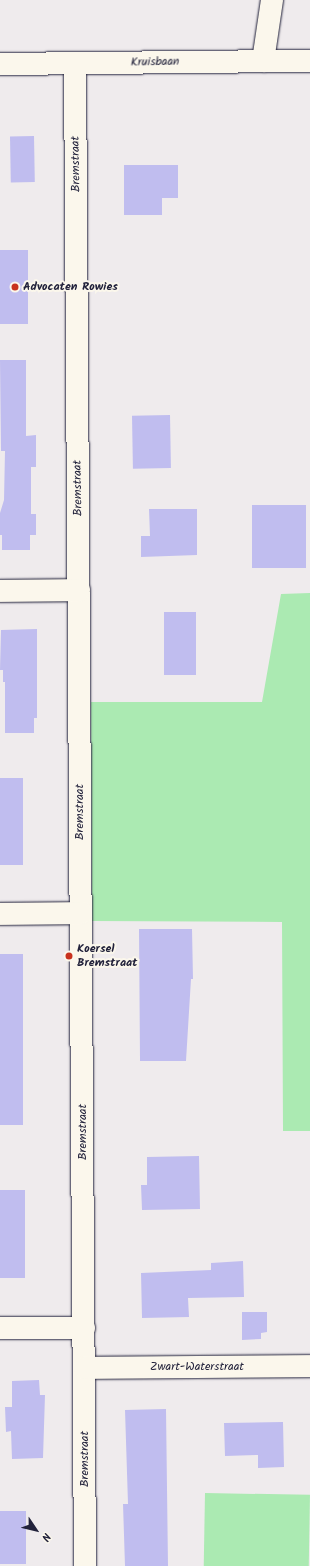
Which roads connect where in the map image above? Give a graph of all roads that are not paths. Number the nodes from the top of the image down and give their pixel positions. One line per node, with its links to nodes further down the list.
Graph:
1 (272, 0): 2 (street)
2 (263, 61): 3 (street, Kruisbaan); 4 (street, Kruisbaan)
3 (310, 61)
4 (75, 63): 5 (street, Kruisbaan); 6 (street, Bremstraat)
5 (0, 64)
6 (79, 590): 7 (street); 8 (street, Bremstraat)
7 (0, 591)
8 (81, 913): 9 (street); 11 (street, Bremstraat)
9 (0, 914)
10 (0, 1328): 11 (street)
11 (84, 1328): 13 (street, Bremstraat)
12 (310, 1366): 13 (street, Zwart-Waterstraat)
13 (85, 1368): 14 (street, Bremstraat)
14 (85, 1566)

